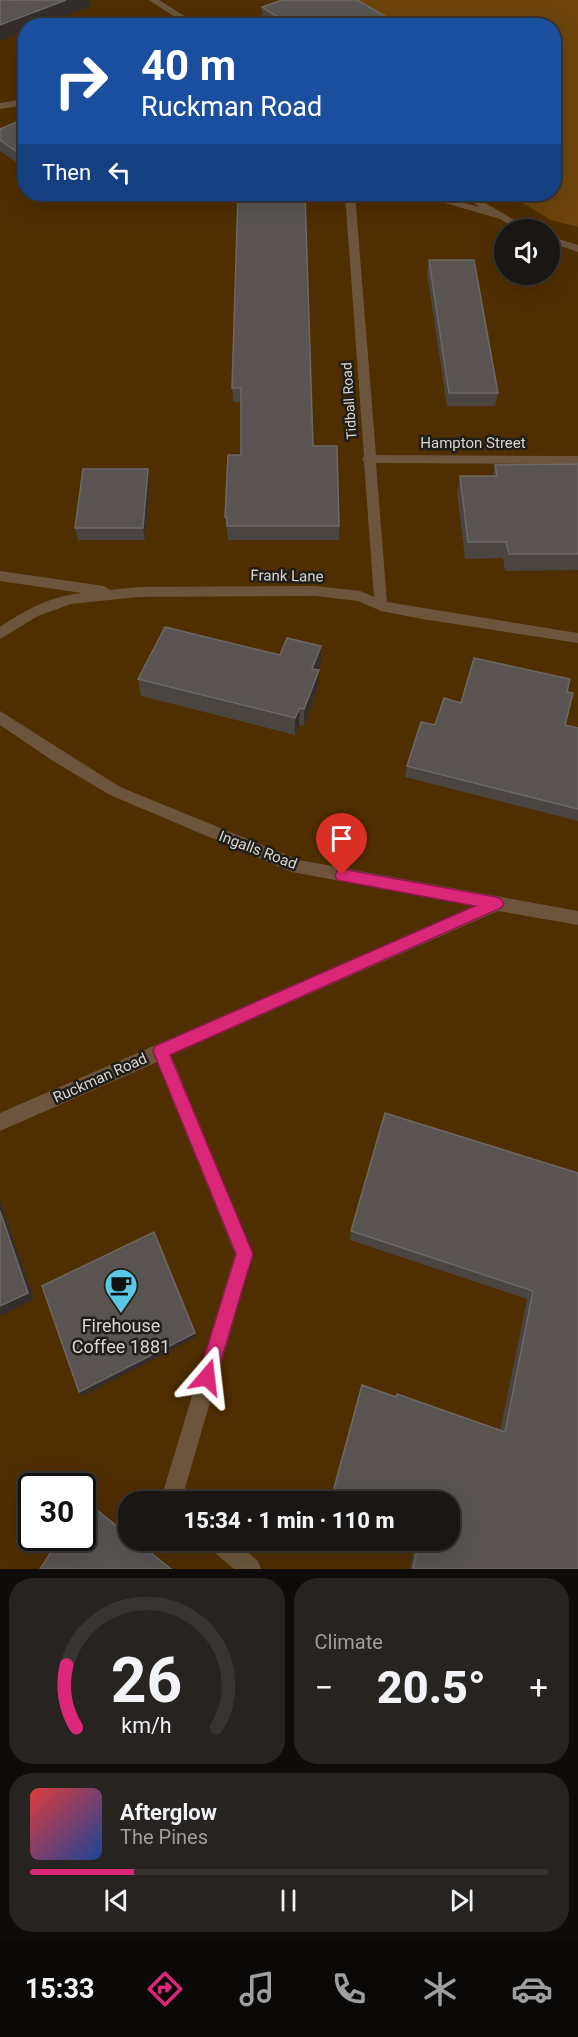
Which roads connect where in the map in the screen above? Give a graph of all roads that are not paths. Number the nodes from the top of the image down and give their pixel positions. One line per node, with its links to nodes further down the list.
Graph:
1 (153, 0): 2 (street)
2 (183, 18)
3 (350, 201): 10 (street, Tidball Road)
4 (445, 201): 6 (street)
5 (475, 201): 6 (street)
6 (500, 216): 7 (street)
7 (506, 219)
8 (560, 243): 9 (street)
9 (578, 249)
10 (368, 459): 11 (street, Hampton Street); 14 (street, Tidball Road)
11 (578, 460)
12 (0, 576): 13 (street)
13 (118, 593): 14 (street, Frank Lane); 15 (street, Frank Lane)
14 (381, 606): 16 (street, Frank Lane)
15 (0, 634)
16 (578, 638)
17 (0, 717): 18 (street, Ingalls Road)
18 (496, 904): 19 (street, Ingalls Road); 20 (street, Ruckman Road)
19 (578, 918)
20 (161, 1051): 21 (street, Ruckman Road); 22 (street)
21 (0, 1122)
22 (173, 1491)
23 (229, 1551): 24 (street)
24 (250, 1569)

